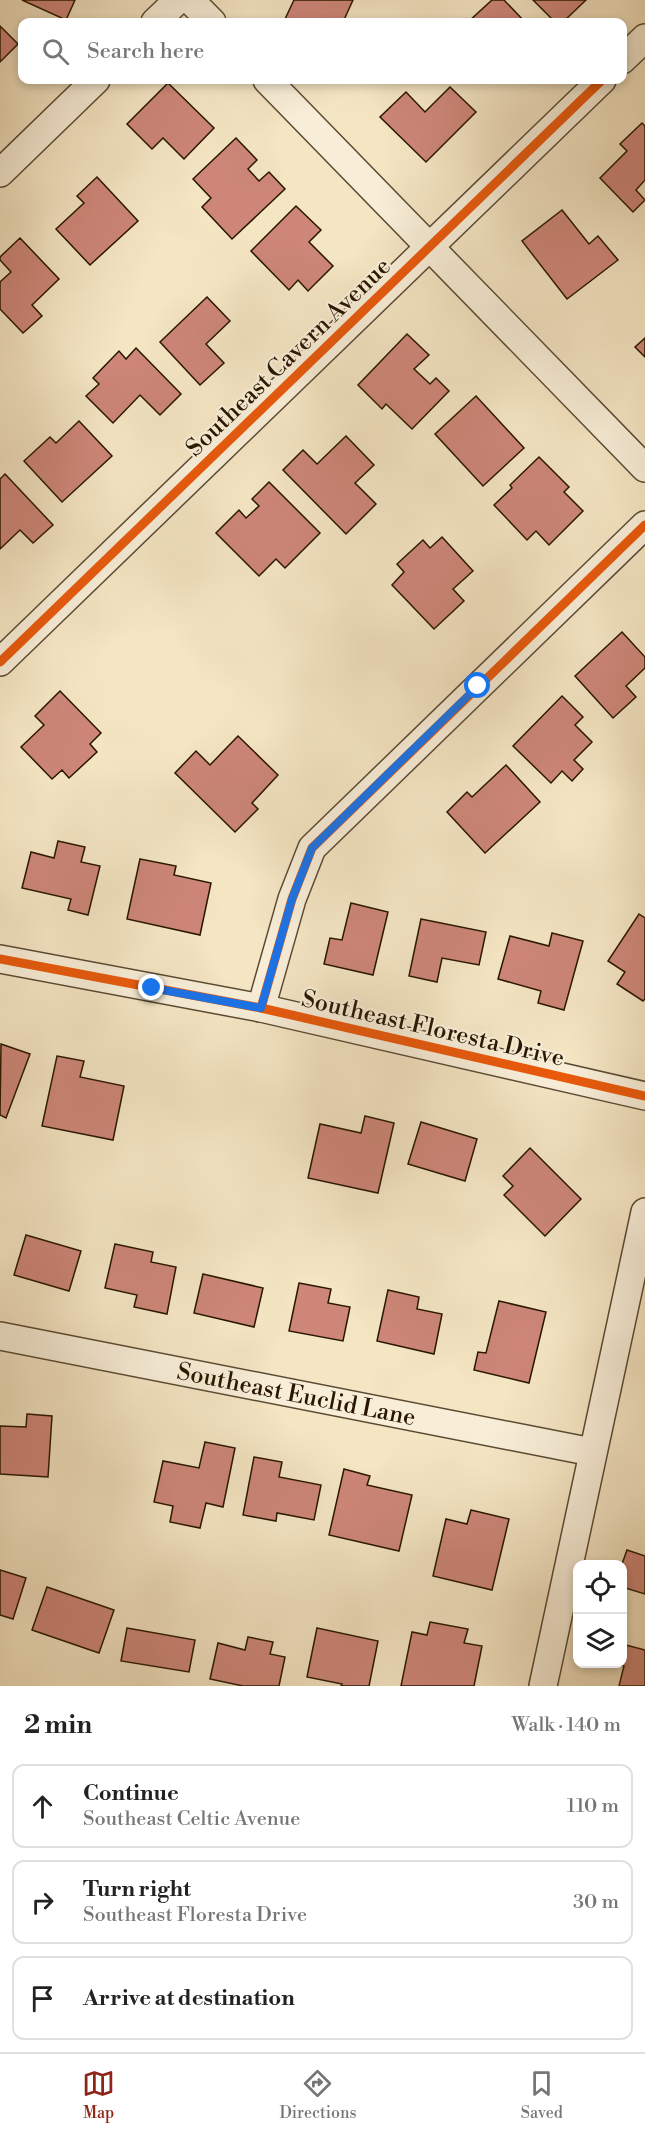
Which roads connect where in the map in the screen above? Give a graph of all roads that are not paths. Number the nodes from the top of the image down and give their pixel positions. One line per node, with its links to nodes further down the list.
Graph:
1 (178, 0): 3 (street)
2 (190, 0): 4 (street)
3 (159, 18)
4 (208, 18)
5 (645, 38): 6 (street)
6 (627, 55)
7 (92, 84): 10 (street)
8 (271, 84): 11 (street)
9 (598, 84): 11 (street, Southeast Cavern Avenue)
10 (0, 173)
11 (429, 247): 12 (street); 14 (street, Southeast Cavern Avenue)
12 (645, 468)
13 (645, 525): 16 (street)
14 (0, 662)
15 (0, 959): 16 (street, Southeast Floresta Drive)
16 (261, 1008): 17 (street, Southeast Floresta Drive)
17 (645, 1096)
18 (645, 1212): 20 (street)
19 (0, 1336): 20 (street, Southeast Euclid Lane)
20 (592, 1452): 21 (street)
21 (543, 1686)

